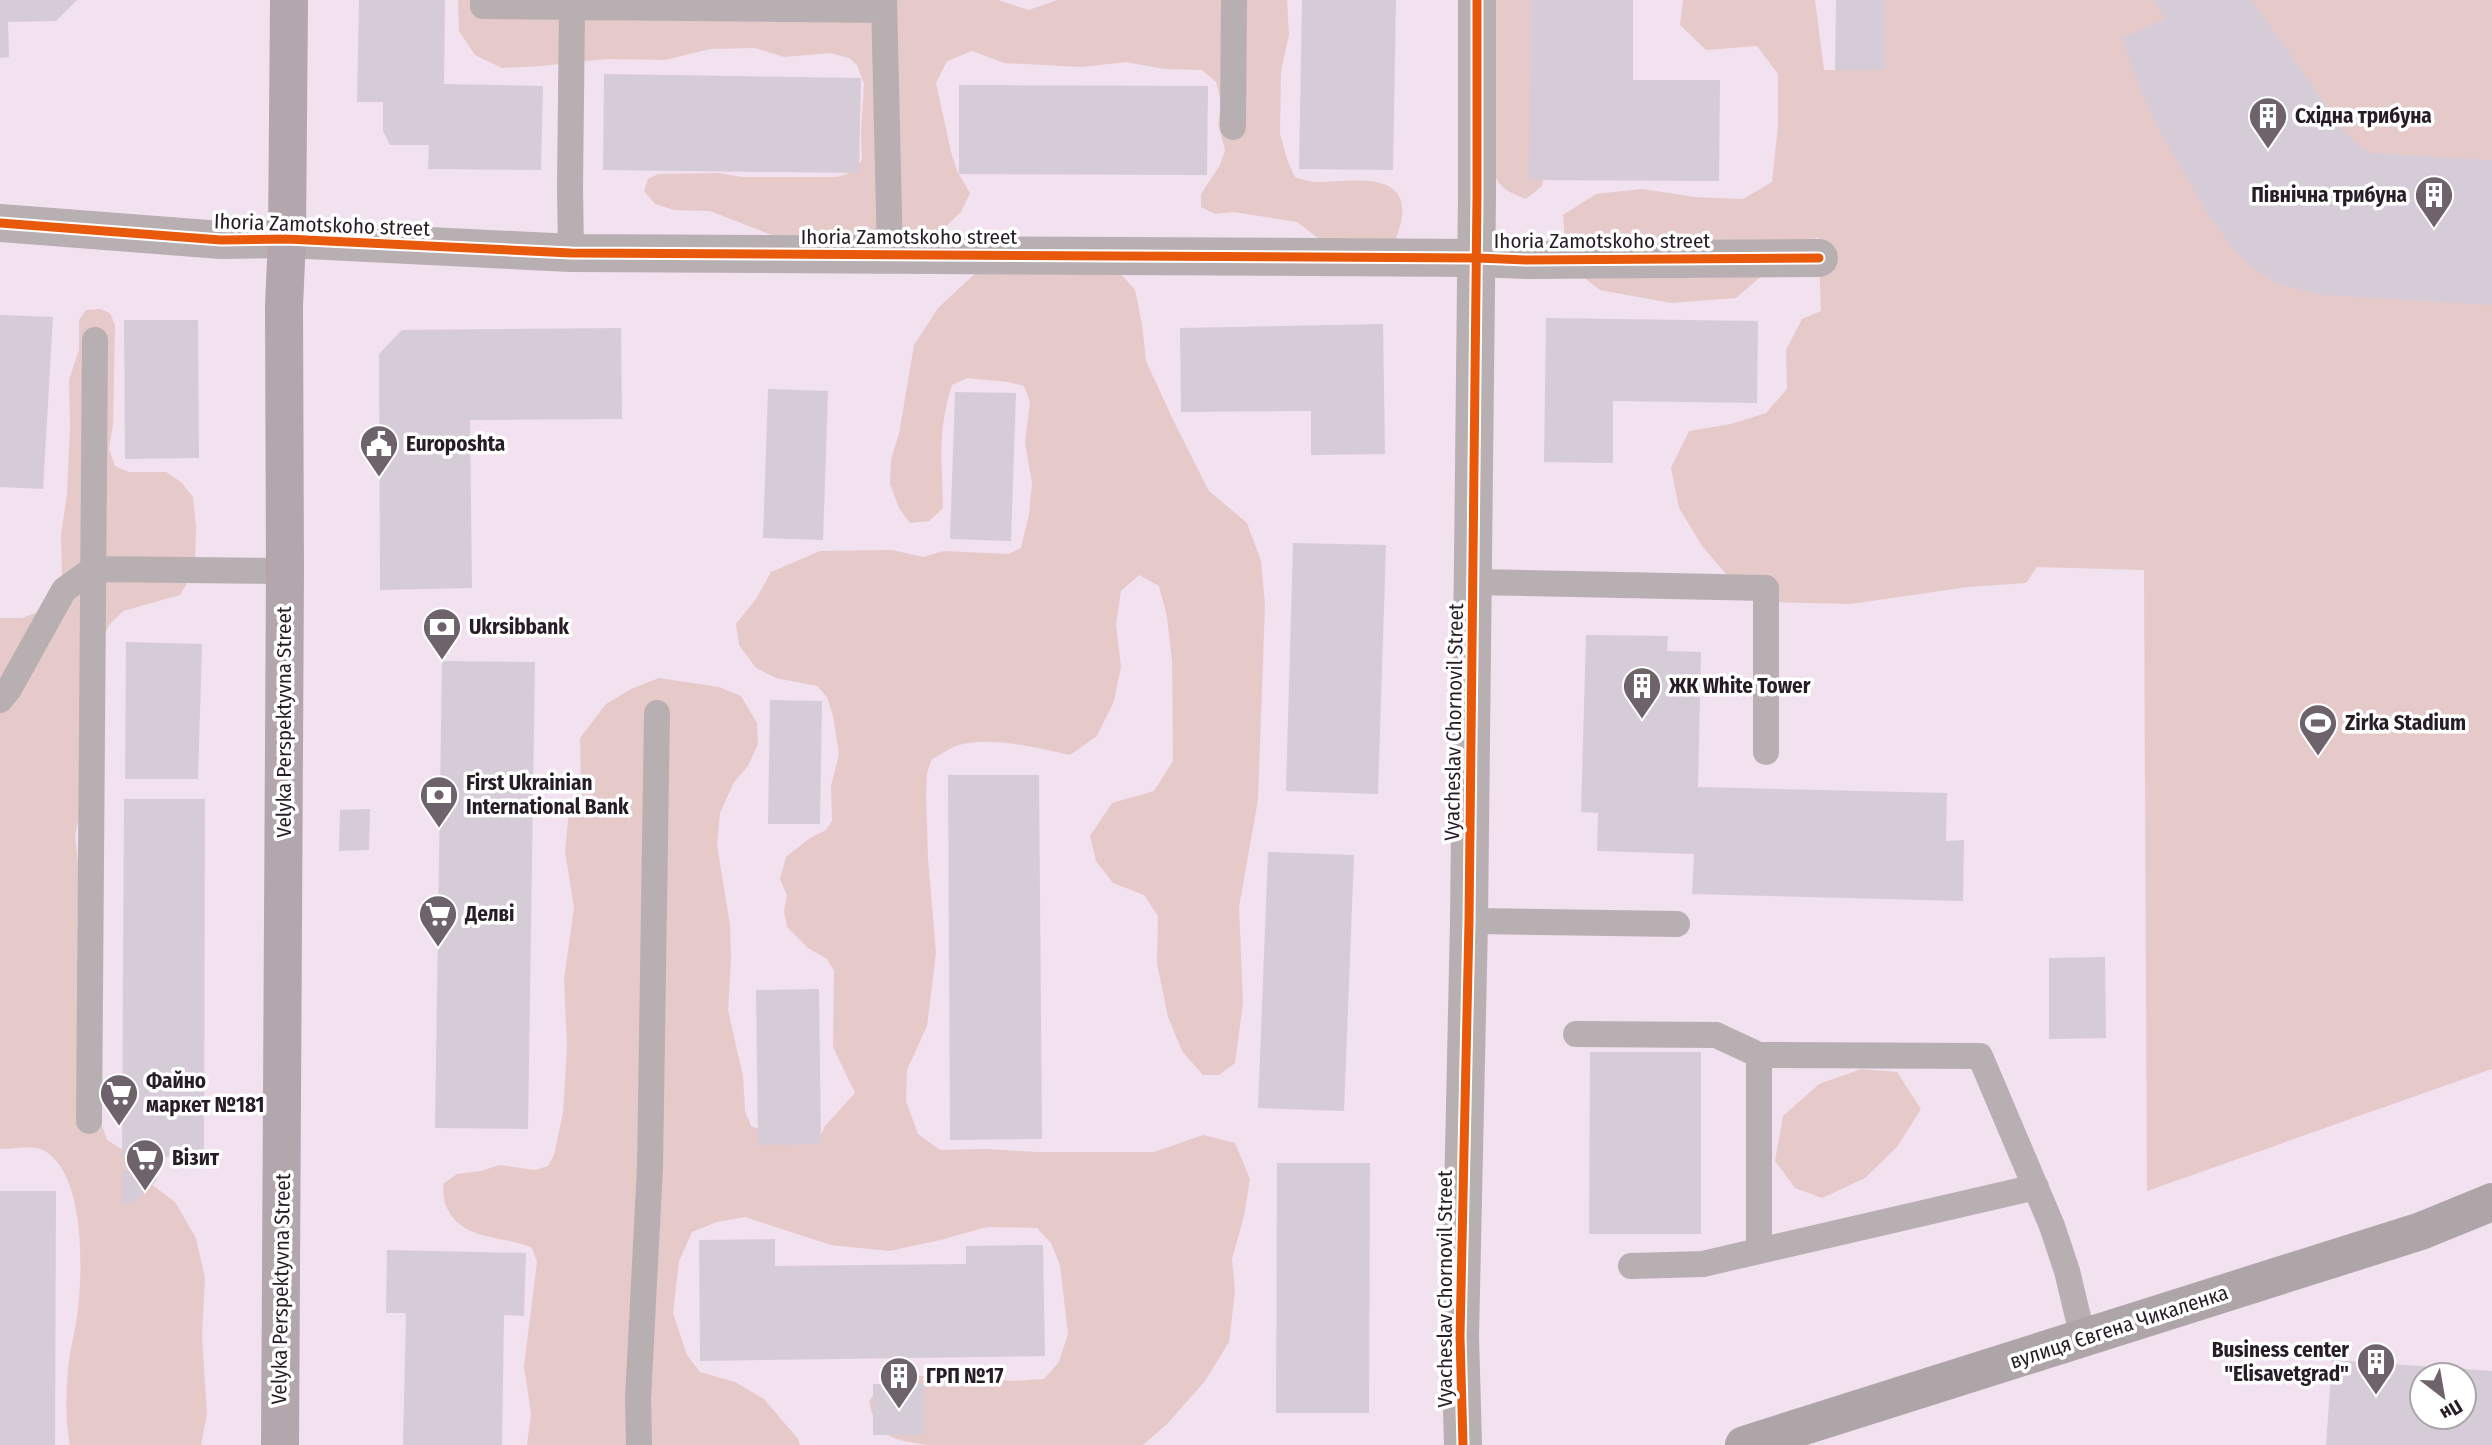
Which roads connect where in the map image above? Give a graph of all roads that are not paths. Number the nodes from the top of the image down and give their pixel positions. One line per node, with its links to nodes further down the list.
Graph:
1 (289, 0): 9 (main road, Velyka Perspektyvna Street)
2 (483, 0): 6 (lane)
3 (1234, 0): 7 (lane)
4 (1477, 0): 12 (street, Vyacheslav Chornovil Street)
5 (884, 5): 6 (lane); 11 (lane)
6 (572, 7): 10 (lane)
7 (1233, 127)
8 (0, 223): 9 (street, Ihoria Zamotskoho street)
9 (287, 239): 10 (street, Ihoria Zamotskoho street); 16 (main road, Velyka Perspektyvna Street)
10 (571, 253): 11 (street, Ihoria Zamotskoho street)
11 (890, 255): 12 (street, Ihoria Zamotskoho street)
12 (1477, 258): 13 (street, Ihoria Zamotskoho street); 17 (street, Vyacheslav Chornovil Street)
13 (1819, 258)
14 (95, 340): 15 (lane)
15 (93, 569): 16 (lane); 18 (lane); 25 (lane)
16 (285, 571): 31 (main road, Velyka Perspektyvna Street)
17 (1473, 582): 20 (lane); 21 (street, Vyacheslav Chornovil Street)
18 (0, 700)
19 (657, 713): 32 (lane)
20 (1766, 752)
21 (1469, 921): 22 (lane); 33 (street, Vyacheslav Chornovil Street)
22 (1677, 924)
23 (1576, 1034): 24 (lane)
24 (1759, 1055): 26 (lane); 28 (lane)
25 (89, 1121)
26 (2036, 1187): 28 (lane); 30 (lane)
27 (2492, 1202): 30 (main road, вулиця Євгена Чикаленка)
28 (1759, 1251): 29 (lane)
29 (1631, 1266)
30 (2083, 1338): 34 (main road, вулиця Євгена Чикаленка)
31 (280, 1445)
32 (639, 1445)
33 (1463, 1445)
34 (1744, 1445)

